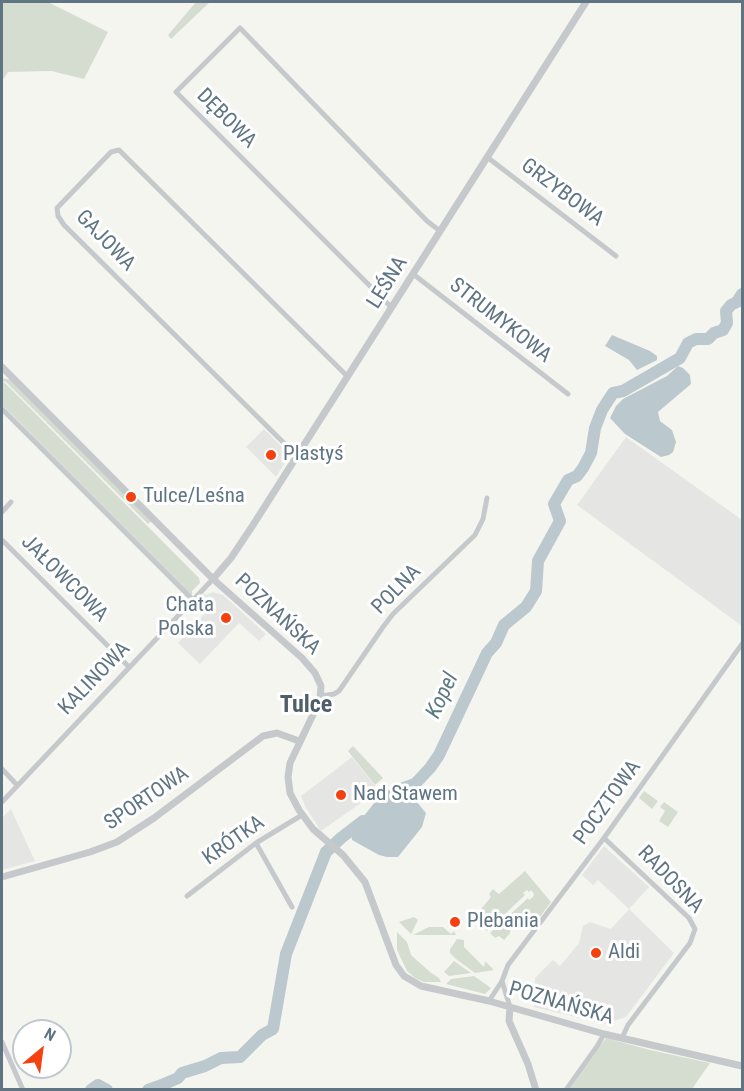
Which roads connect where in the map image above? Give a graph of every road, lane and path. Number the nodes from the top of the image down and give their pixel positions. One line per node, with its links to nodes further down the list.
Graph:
1 (586, 2): 2 (street, LEŚNA)
2 (487, 157): 3 (street, LEŚNA); 4 (street, GRZYBOWA)
3 (440, 231): 5 (street, LEŚNA); 6 (street, DĘBOWA)
4 (616, 256)
5 (413, 274): 6 (street, LEŚNA); 9 (street, STRUMYKOWA)
6 (391, 308): 8 (street, LEŚNA)
7 (2, 370): 16 (street, POZNAŃSKA)
8 (347, 376): 11 (street, LEŚNA); 11 (street, GAJOWA)
9 (568, 394)
10 (2, 409): 17 (street)
11 (297, 456): 16 (street, LEŚNA)
12 (488, 498): 20 (street, POLNA)
13 (11, 502): 14 (street)
14 (2, 512)
15 (2, 540): 19 (street, JAŁOWCOWA)
16 (213, 579): 17 (street, KALINOWA); 20 (street, POZNAŃSKA)
17 (193, 600): 19 (street, KALINOWA)
18 (742, 644): 26 (street, POCZTOWA)
19 (129, 667): 23 (street, KALINOWA)
20 (321, 696): 21 (street, POZNAŃSKA)
21 (299, 741): 25 (street, POZNAŃSKA); 28 (street, SPORTOWA)
22 (2, 770): 23 (street)
23 (17, 785): 24 (street, KALINOWA)
24 (2, 802)
25 (302, 815): 27 (street, KRÓTKA); 32 (street, POZNAŃSKA)
26 (604, 838): 31 (street, POCZTOWA); 35 (street, RADOSNA)
27 (256, 843): 29 (street, KRÓTKA); 30 (street)
28 (2, 877)
29 (186, 896)
30 (292, 906)
31 (502, 981): 32 (street, POCZTOWA); 33 (street)
32 (489, 1001): 33 (street, POZNAŃSKA)
33 (510, 1007): 34 (street, POZNAŃSKA); 39 (street)
34 (604, 1034): 35 (street, POZNAŃSKA); 40 (street)
35 (622, 1038): 37 (street, POZNAŃSKA)
36 (2, 1042): 38 (street)
37 (742, 1066)
38 (23, 1089)
39 (536, 1089)
40 (566, 1089)

